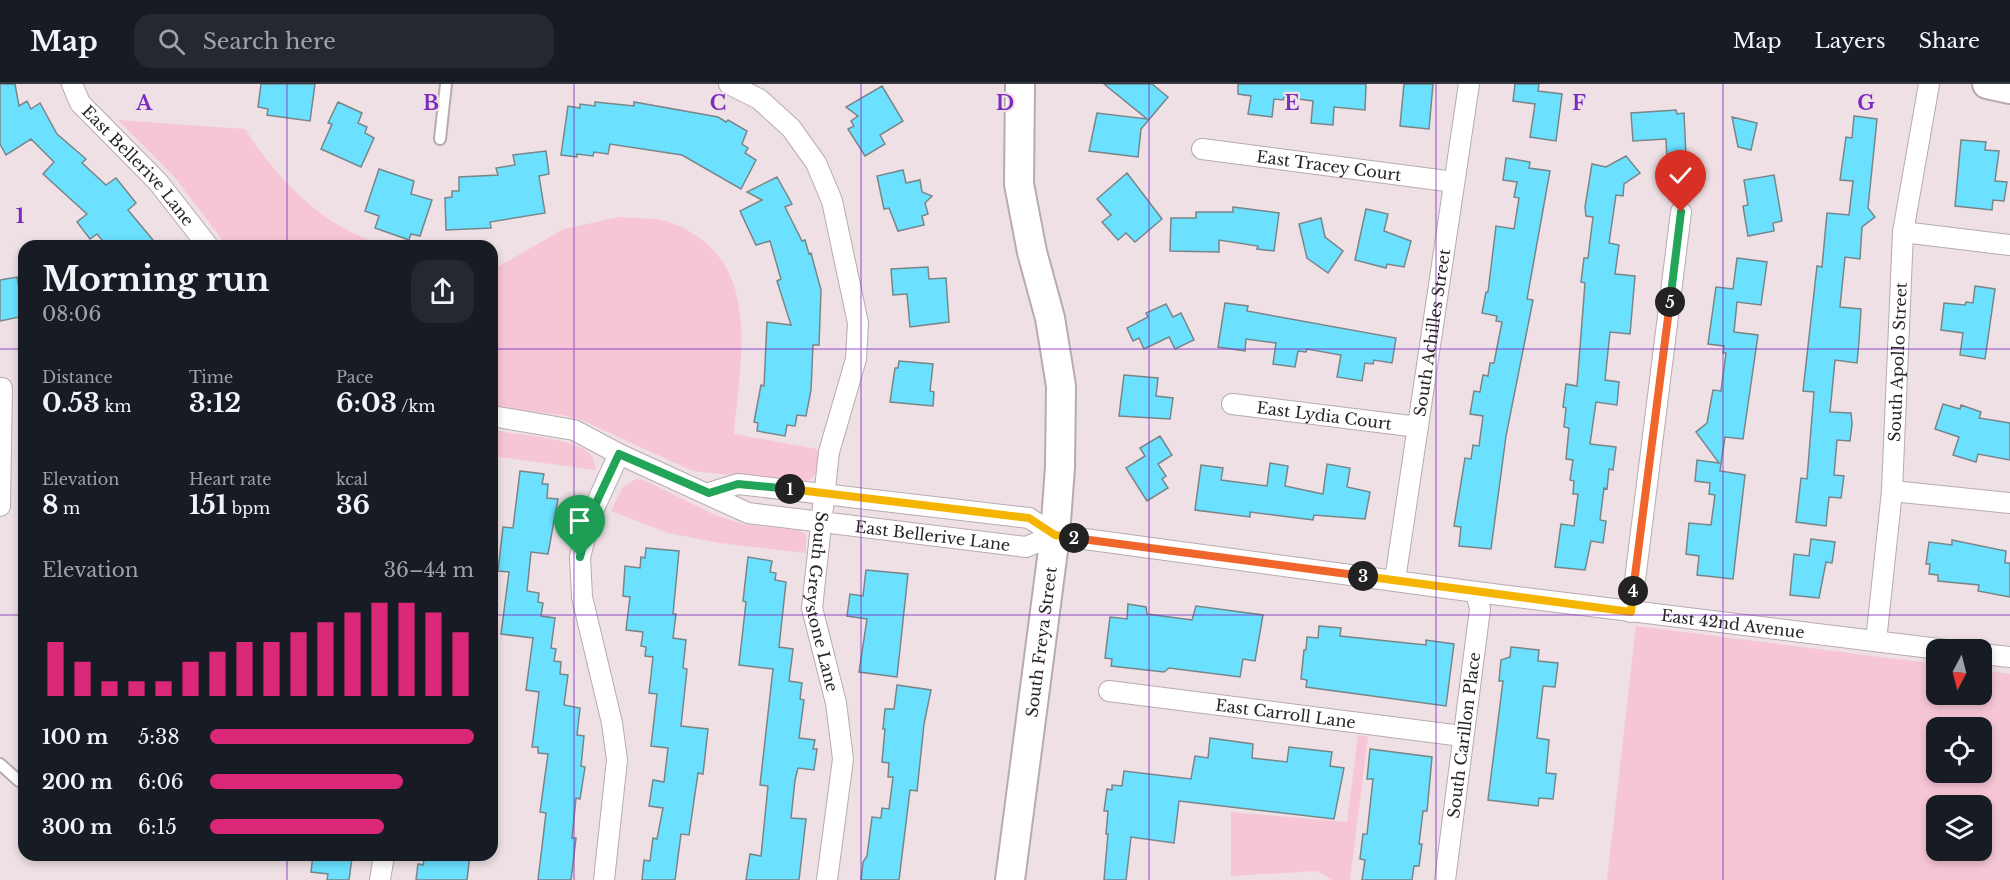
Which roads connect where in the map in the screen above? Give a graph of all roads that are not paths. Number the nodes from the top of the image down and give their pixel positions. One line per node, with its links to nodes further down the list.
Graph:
1 (72, 84): 14 (street, East Bellerive Lane)
2 (446, 84): 9 (lane)
3 (729, 84): 22 (street, South Greystone Lane)
4 (1020, 84): 27 (main road, South Freya Street)
5 (1469, 84): 11 (street, South Achilles Street)
6 (1929, 84): 13 (street, South Apollo Street)
7 (1987, 84): 8 (main road)
8 (2010, 88)
9 (440, 139)
10 (1202, 149): 11 (street, East Tracey Court)
11 (1454, 182): 19 (street, South Achilles Street)
12 (1681, 212): 30 (street)
13 (1903, 232): 15 (street); 21 (street, South Apollo Street)
14 (203, 240)
15 (2010, 245)
16 (2, 388): 25 (street)
17 (1232, 404): 19 (street, East Lydia Court)
18 (498, 417): 20 (street, East Bellerive Lane)
19 (1418, 427): 28 (street, South Achilles Street)
20 (619, 454): 23 (street, East Bellerive Lane); 41 (street)
21 (1892, 491): 24 (street); 31 (street, South Apollo Street)
22 (824, 492): 23 (street, East Bellerive Lane); 26 (street, South Greystone Lane); 27 (street, East Bellerive Lane)
23 (709, 493): 26 (street, East Bellerive Lane)
24 (2010, 503)
25 (0, 506)
26 (821, 520): 27 (street, East Bellerive Lane); 42 (street, South Greystone Lane)
27 (1055, 535): 28 (street, East 42nd Avenue); 43 (main road, South Freya Street)
28 (1395, 580): 29 (street, East 42nd Avenue)
29 (1476, 592): 30 (street, East 42nd Avenue); 36 (street, South Carillon Place)
30 (1631, 612): 31 (street, East 42nd Avenue)
31 (1876, 641): 32 (street, East 42nd Avenue)
32 (1926, 647)
33 (1992, 655): 34 (street)
34 (2010, 657)
35 (1109, 691): 36 (street, East Carroll Lane)
36 (1462, 736): 44 (street, South Carillon Place)
37 (0, 764): 38 (lane)
38 (18, 780)
39 (383, 861): 40 (street)
40 (380, 880)
41 (604, 880)
42 (827, 880)
43 (1010, 880)
44 (1445, 880)

